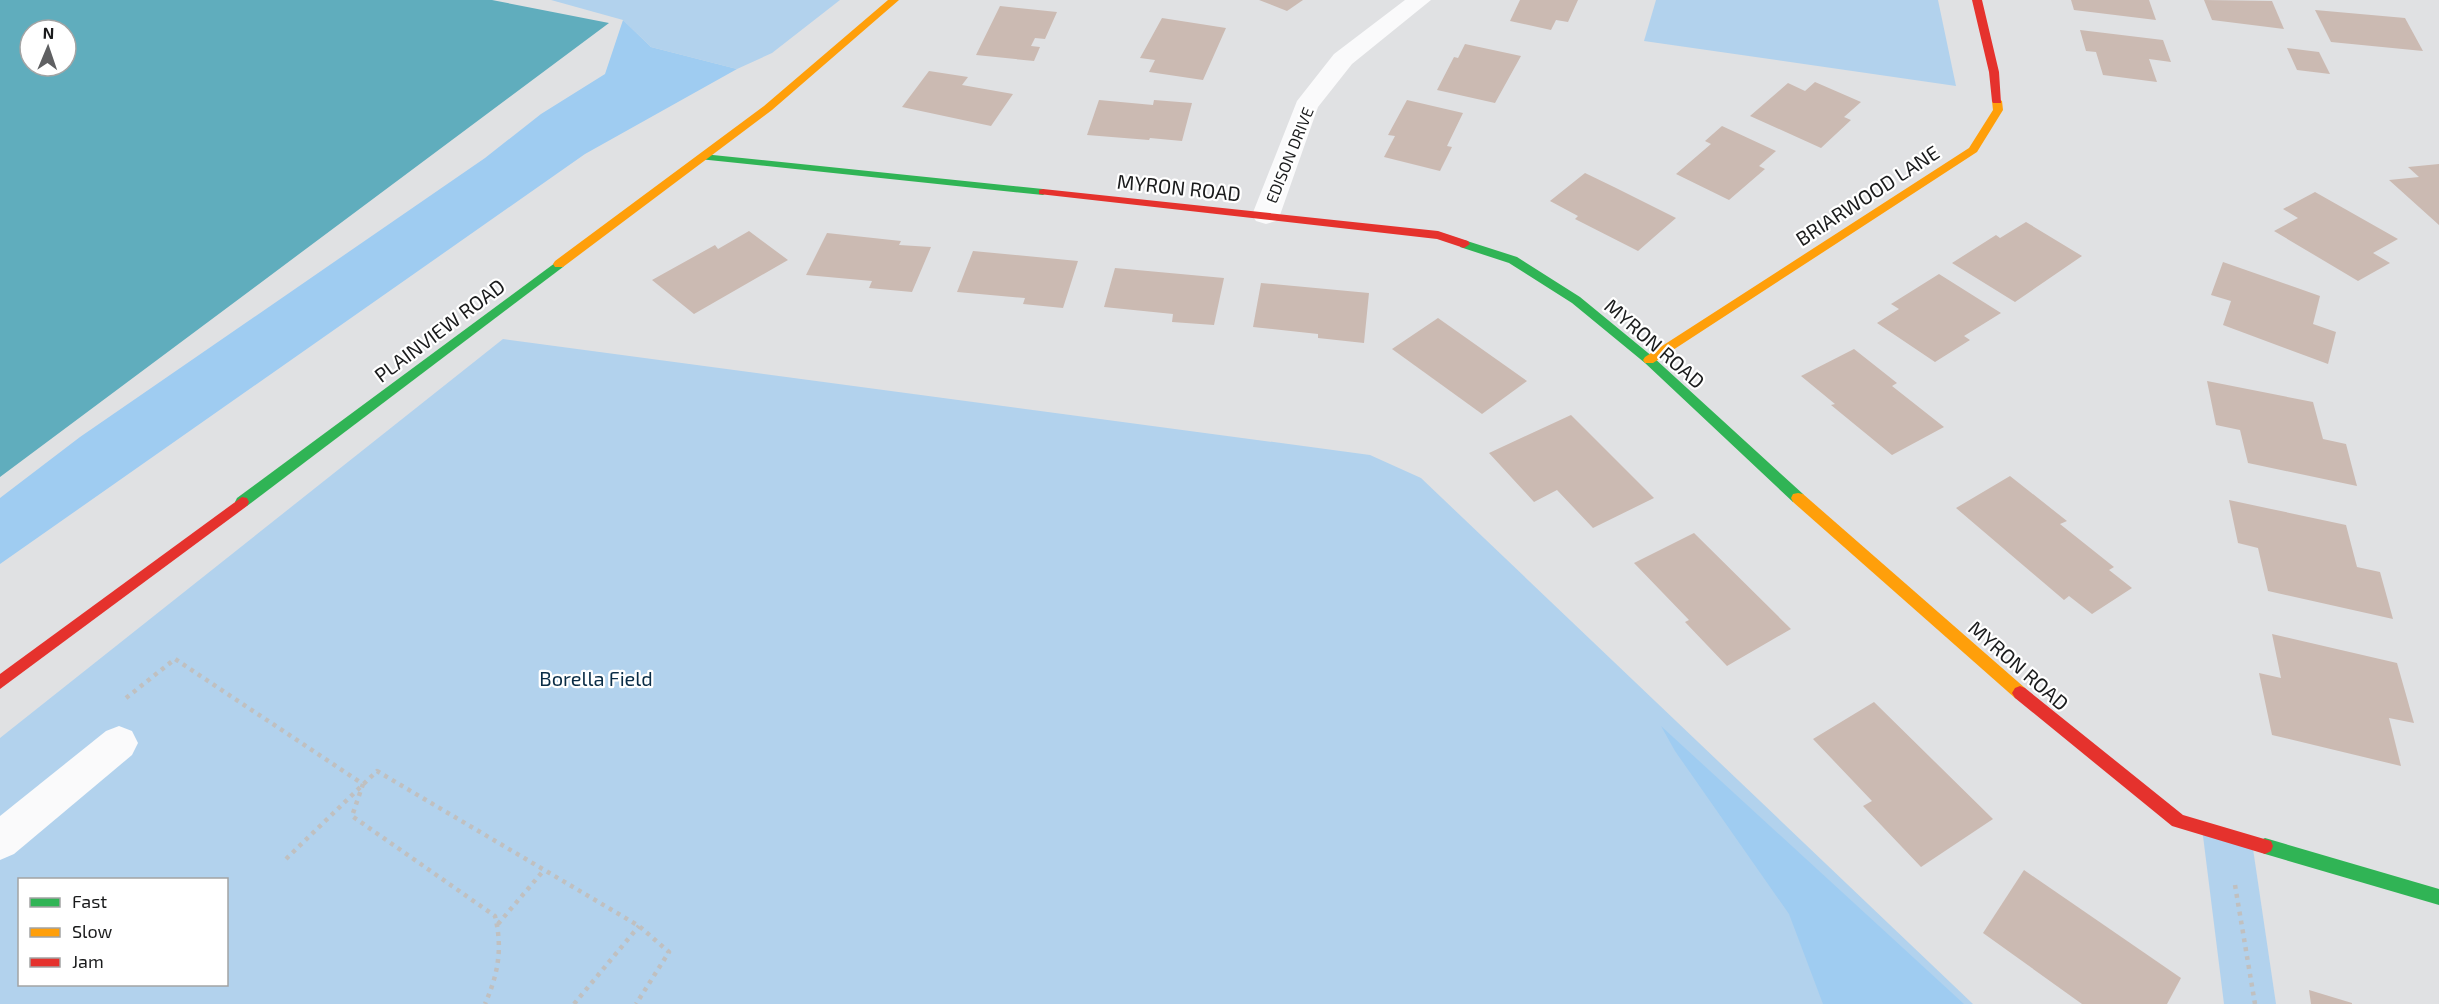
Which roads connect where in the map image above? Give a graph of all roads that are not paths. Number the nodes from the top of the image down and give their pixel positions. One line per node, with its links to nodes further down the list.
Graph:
1 (894, 0): 4 (street, PLAINVIEW ROAD)
2 (1420, 0): 5 (street, EDISON DRIVE)
3 (1977, 0): 6 (street, BRIARWOOD LANE)
4 (703, 157): 5 (street, MYRON ROAD); 7 (street, PLAINVIEW ROAD)
5 (1266, 215): 6 (street, MYRON ROAD)
6 (1649, 360): 10 (street, MYRON ROAD)
7 (0, 684)
8 (119, 743): 9 (street)
9 (0, 841)
10 (2439, 897)

